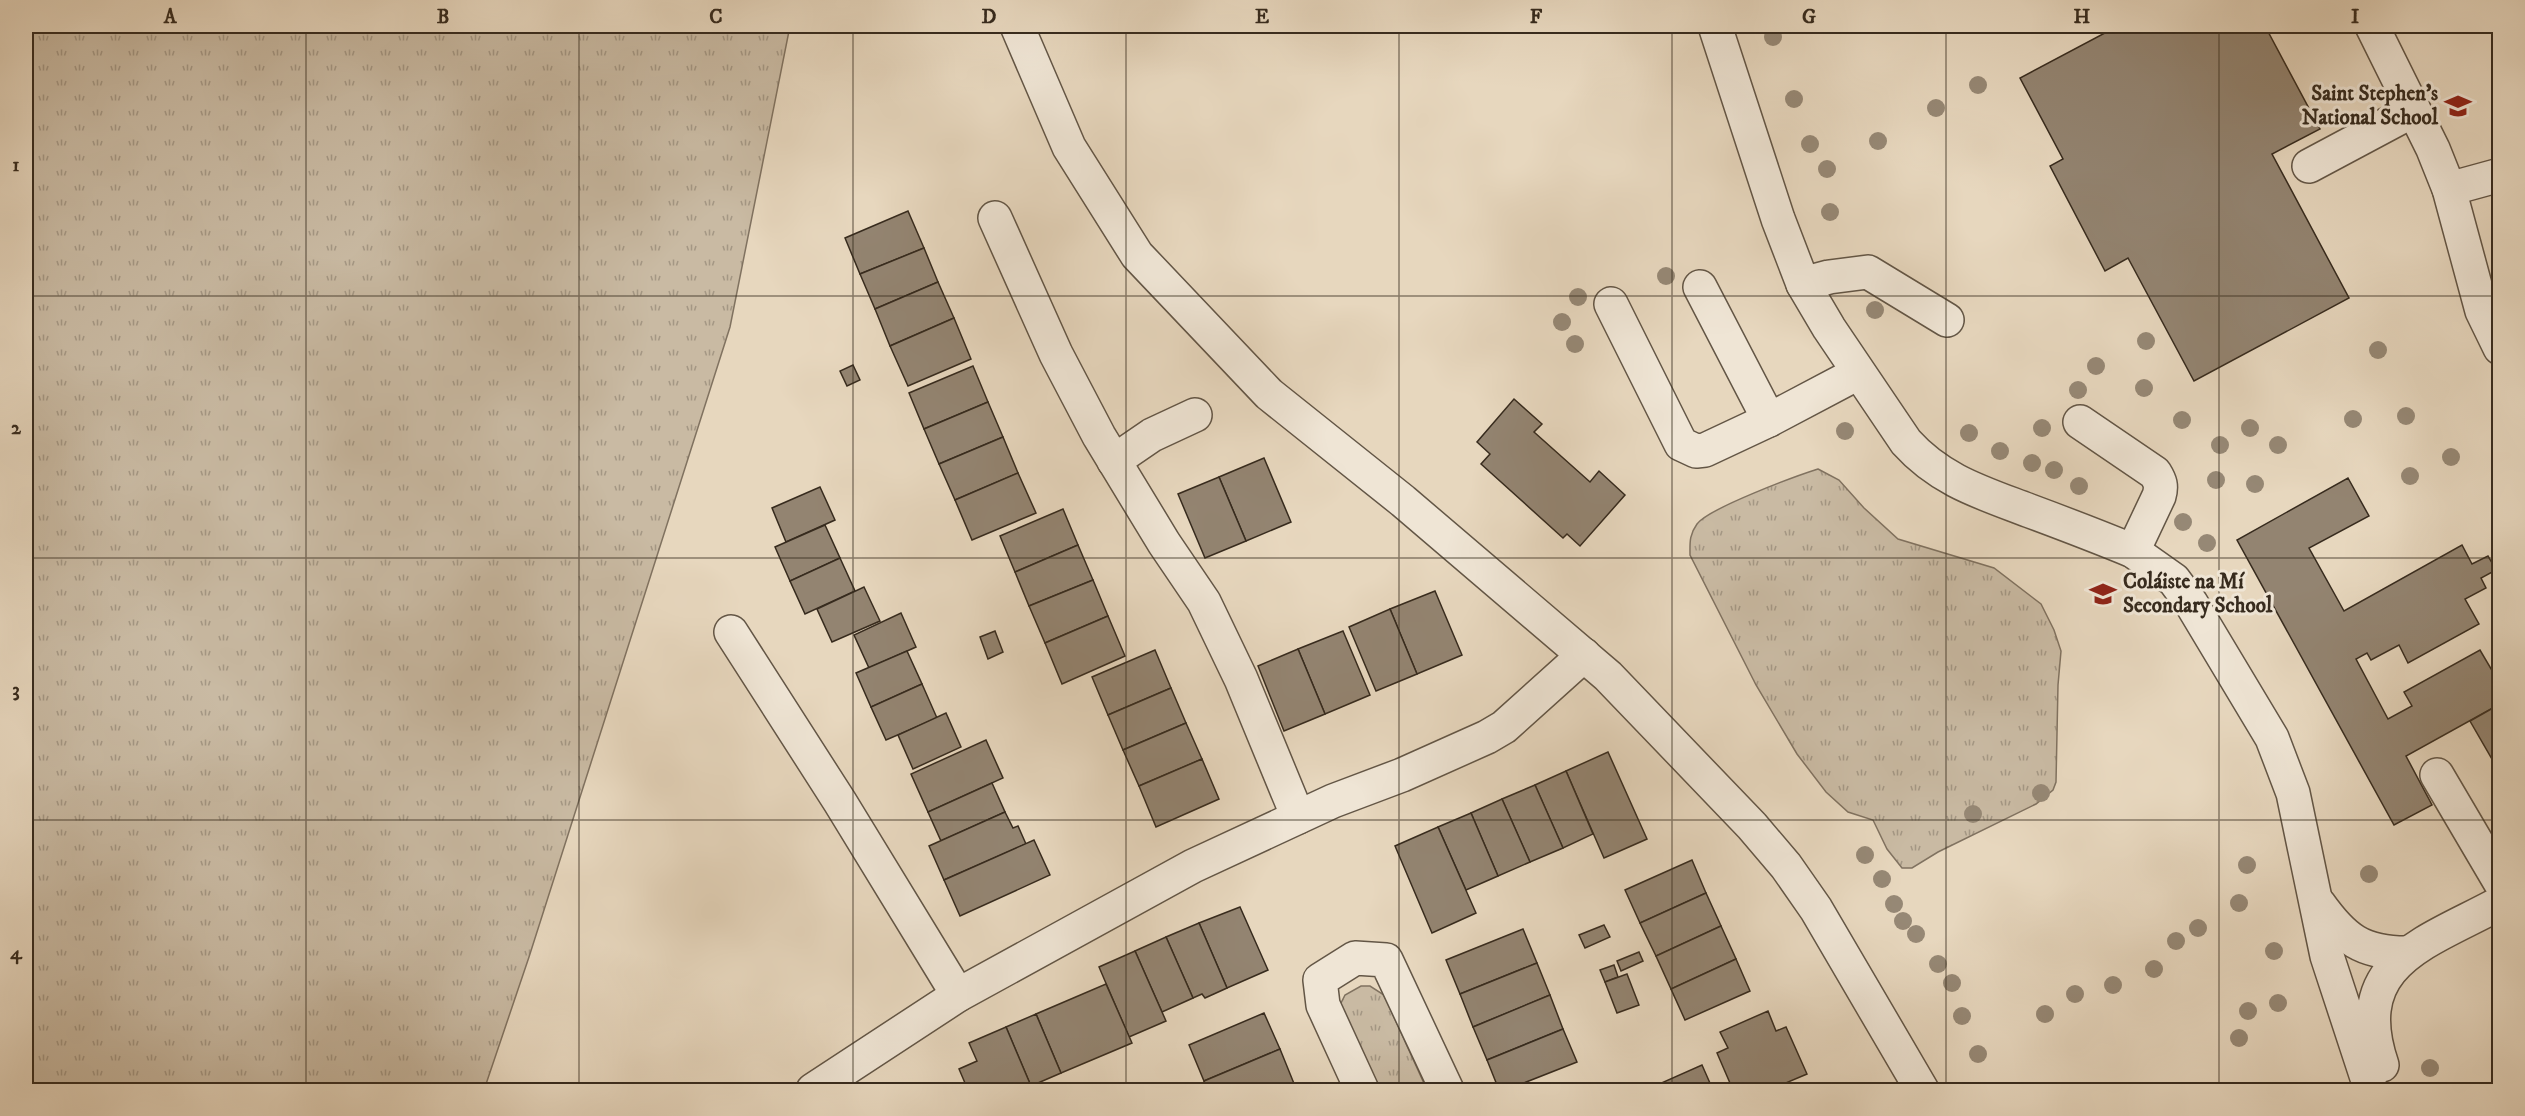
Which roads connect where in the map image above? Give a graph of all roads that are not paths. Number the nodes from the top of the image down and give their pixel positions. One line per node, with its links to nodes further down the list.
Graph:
1 (1017, 26): 21 (street)
2 (1715, 26): 9 (street)
3 (2372, 26): 4 (street)
4 (2414, 110): 5 (street); 7 (street)
5 (2309, 165)
6 (2499, 175): 7 (street)
7 (2449, 189): 13 (street)
8 (995, 218): 18 (street)
9 (1803, 284): 12 (street); 14 (street)
10 (1700, 287): 16 (street)
11 (1611, 304): 16 (street)
12 (1947, 320)
13 (2499, 348)
14 (1858, 373): 16 (street); 19 (street)
15 (1195, 415): 18 (street)
16 (1769, 420)
17 (2080, 422): 19 (street)
18 (1114, 461): 23 (street)
19 (2133, 551): 25 (street)
20 (730, 632): 28 (street)
21 (1584, 655): 23 (street); 32 (street)
22 (2437, 774): 24 (street)
23 (1298, 817): 28 (street)
24 (2499, 882)
25 (2317, 902): 27 (street); 33 (street)
26 (2499, 903): 27 (street)
27 (2406, 953): 34 (street)
28 (958, 995): 29 (street)
29 (813, 1090)
30 (1362, 1090): 31 (street)
31 (1447, 1090)
32 (1922, 1090)
33 (2371, 1090)
34 (2393, 1090)

